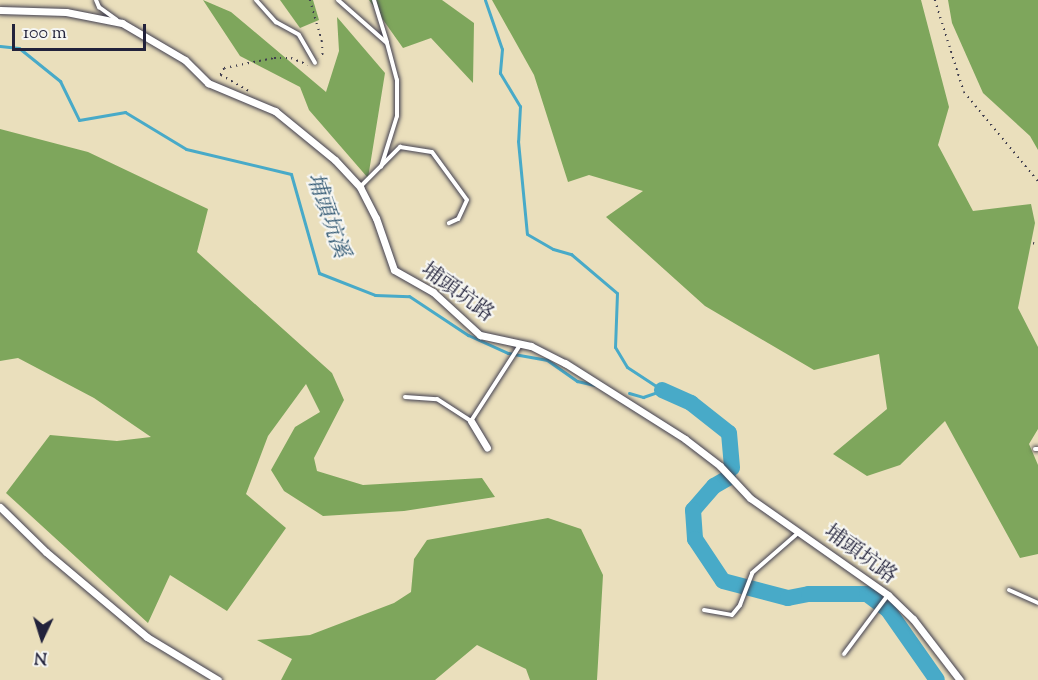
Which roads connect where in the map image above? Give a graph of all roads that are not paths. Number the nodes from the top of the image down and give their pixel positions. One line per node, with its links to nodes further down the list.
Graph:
1 (96, 0): 6 (lane)
2 (256, 0): 8 (lane)
3 (338, 0): 7 (lane)
4 (374, 0): 7 (lane)
5 (0, 10): 6 (street, 埔頭坑路)
6 (122, 23): 10 (street, 埔頭坑路)
7 (387, 43): 9 (lane)
8 (315, 63)
9 (381, 167): 10 (lane); 11 (lane)
10 (360, 187): 12 (street, 埔頭坑路)
11 (449, 223)
12 (519, 347): 14 (lane); 17 (street, 埔頭坑路)
13 (405, 397): 14 (lane)
14 (471, 421): 15 (street)
15 (487, 448)
16 (0, 507): 23 (street)
17 (798, 532): 19 (street, 埔頭坑路); 21 (lane)
18 (1009, 590): 20 (lane)
19 (888, 595): 22 (lane); 24 (street, 埔頭坑路)
20 (1038, 603)
21 (704, 610)
22 (844, 654)
23 (218, 680)
24 (960, 680)

